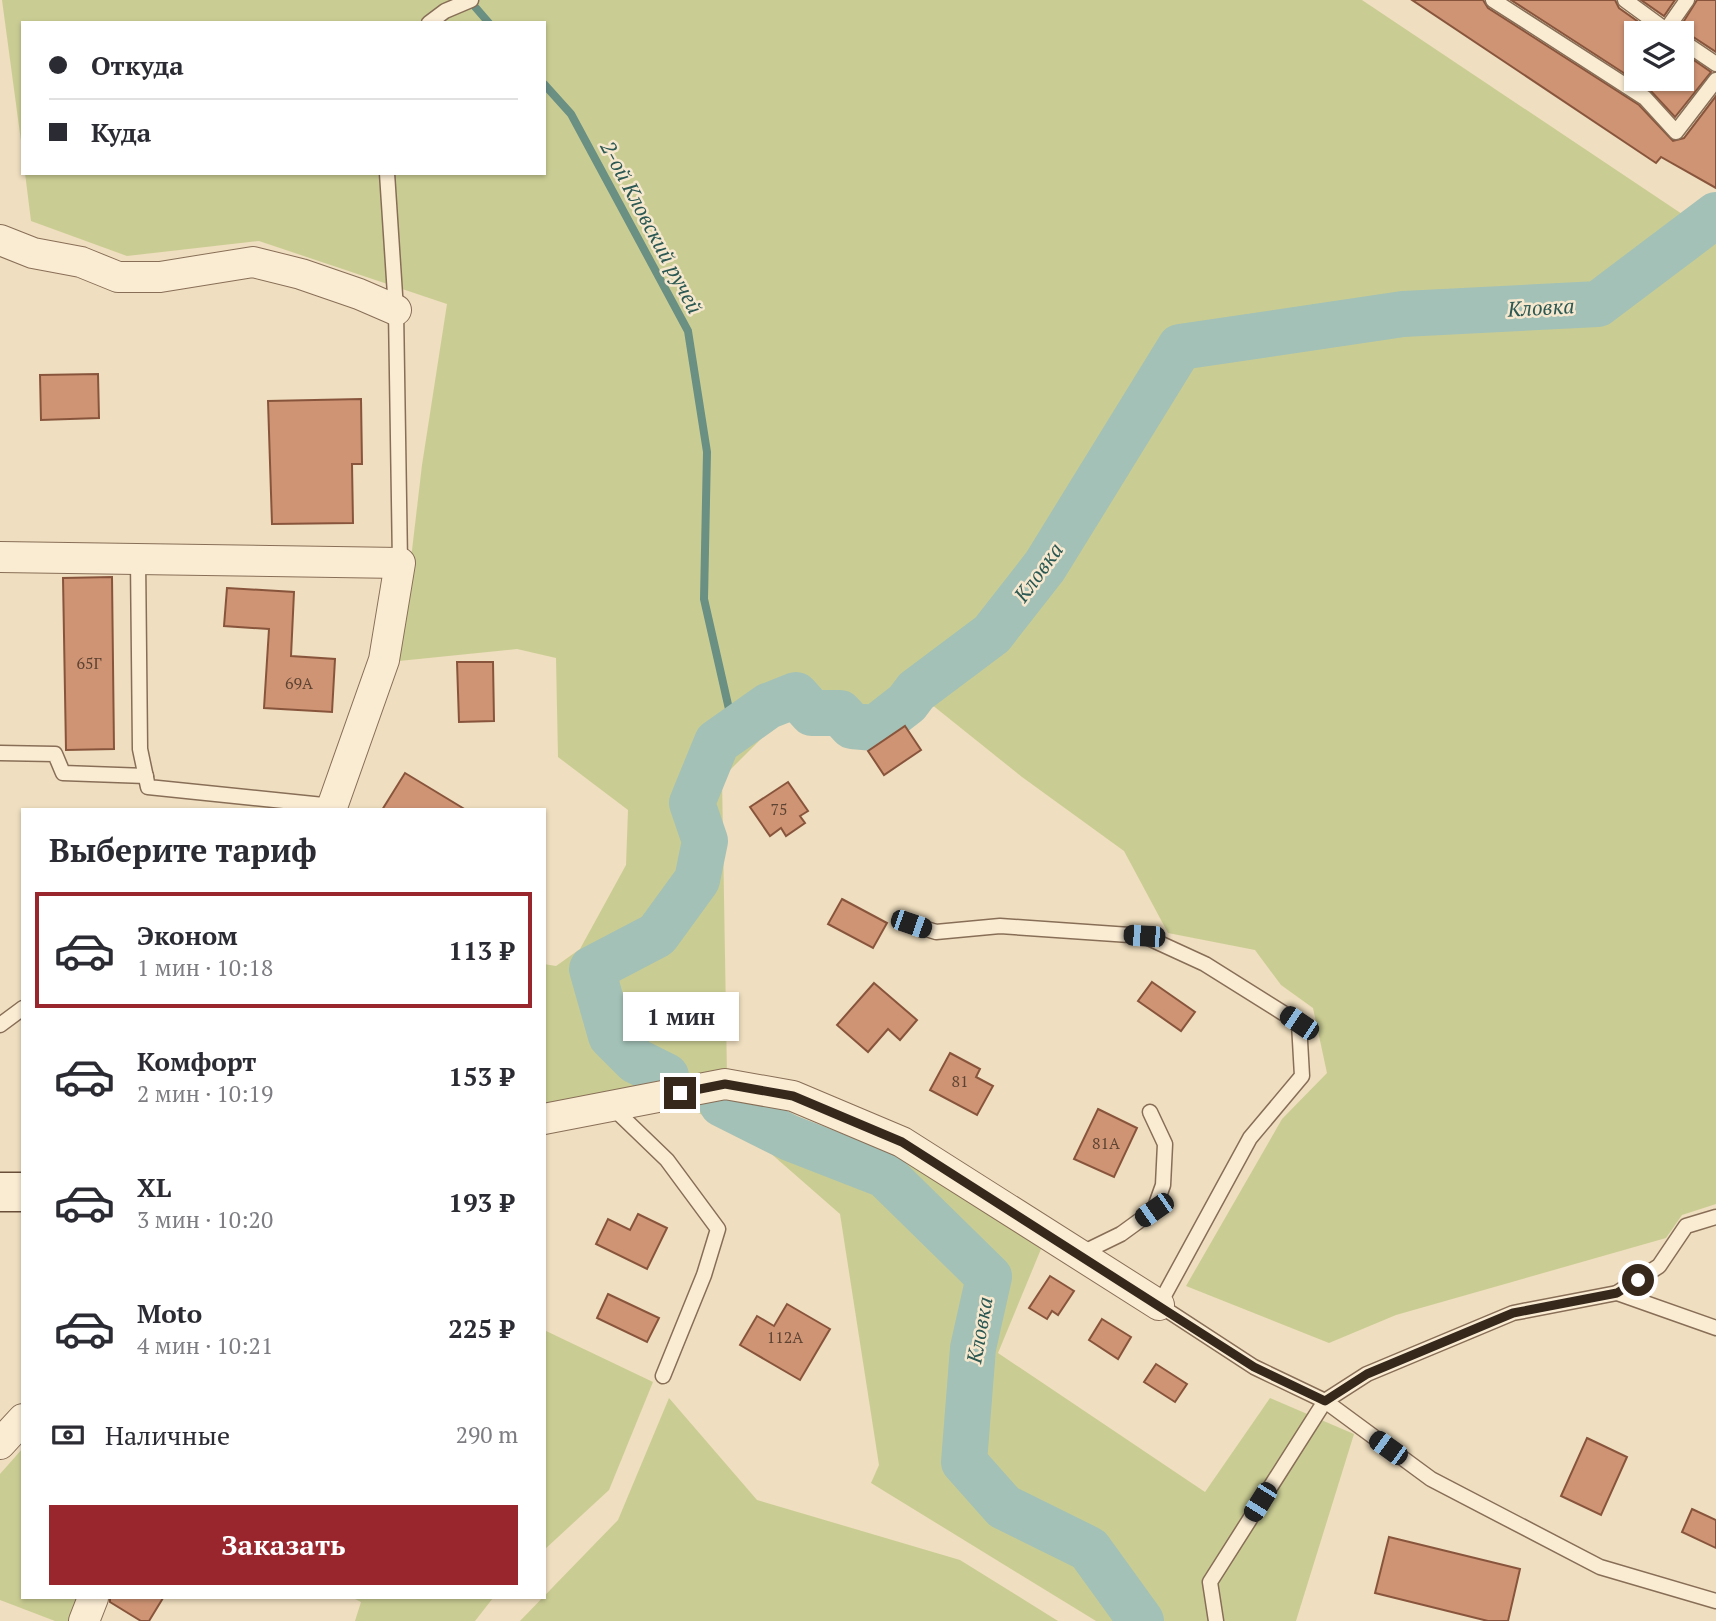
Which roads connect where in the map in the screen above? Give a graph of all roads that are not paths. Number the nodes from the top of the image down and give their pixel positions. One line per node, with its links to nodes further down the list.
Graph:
1 (471, 0): 5 (lane)
2 (1493, 0): 10 (lane)
3 (1625, 0): 6 (lane)
4 (1687, 0): 7 (lane)
5 (431, 21)
6 (1653, 21)
7 (1675, 21)
8 (1694, 49): 9 (lane)
9 (1716, 64)
10 (1716, 80)
11 (387, 175): 13 (lane)
12 (0, 240): 13 (street)
13 (396, 310): 16 (lane)
14 (0, 557): 15 (street)
15 (138, 558): 16 (street); 18 (lane)
16 (400, 563): 19 (street)
17 (0, 753): 18 (lane)
18 (145, 776): 19 (lane)
19 (332, 808)
20 (911, 924): 31 (lane)
21 (21, 1009): 22 (lane)
22 (0, 1025)
23 (612, 1107): 25 (street); 29 (street); 33 (lane)
24 (1150, 1112): 29 (lane)
25 (546, 1119)
26 (0, 1192): 27 (street)
27 (21, 1192)
28 (1716, 1217): 30 (lane)
29 (1079, 1254): 31 (street)
30 (1617, 1293): 32 (lane); 34 (lane)
31 (1160, 1305): 34 (lane)
32 (1716, 1328)
33 (663, 1376)
34 (1325, 1401): 38 (lane); 40 (lane)
35 (21, 1421): 36 (street)
36 (0, 1444)
37 (93, 1599): 39 (street)
38 (1716, 1601)
39 (84, 1621)
40 (1216, 1621)

